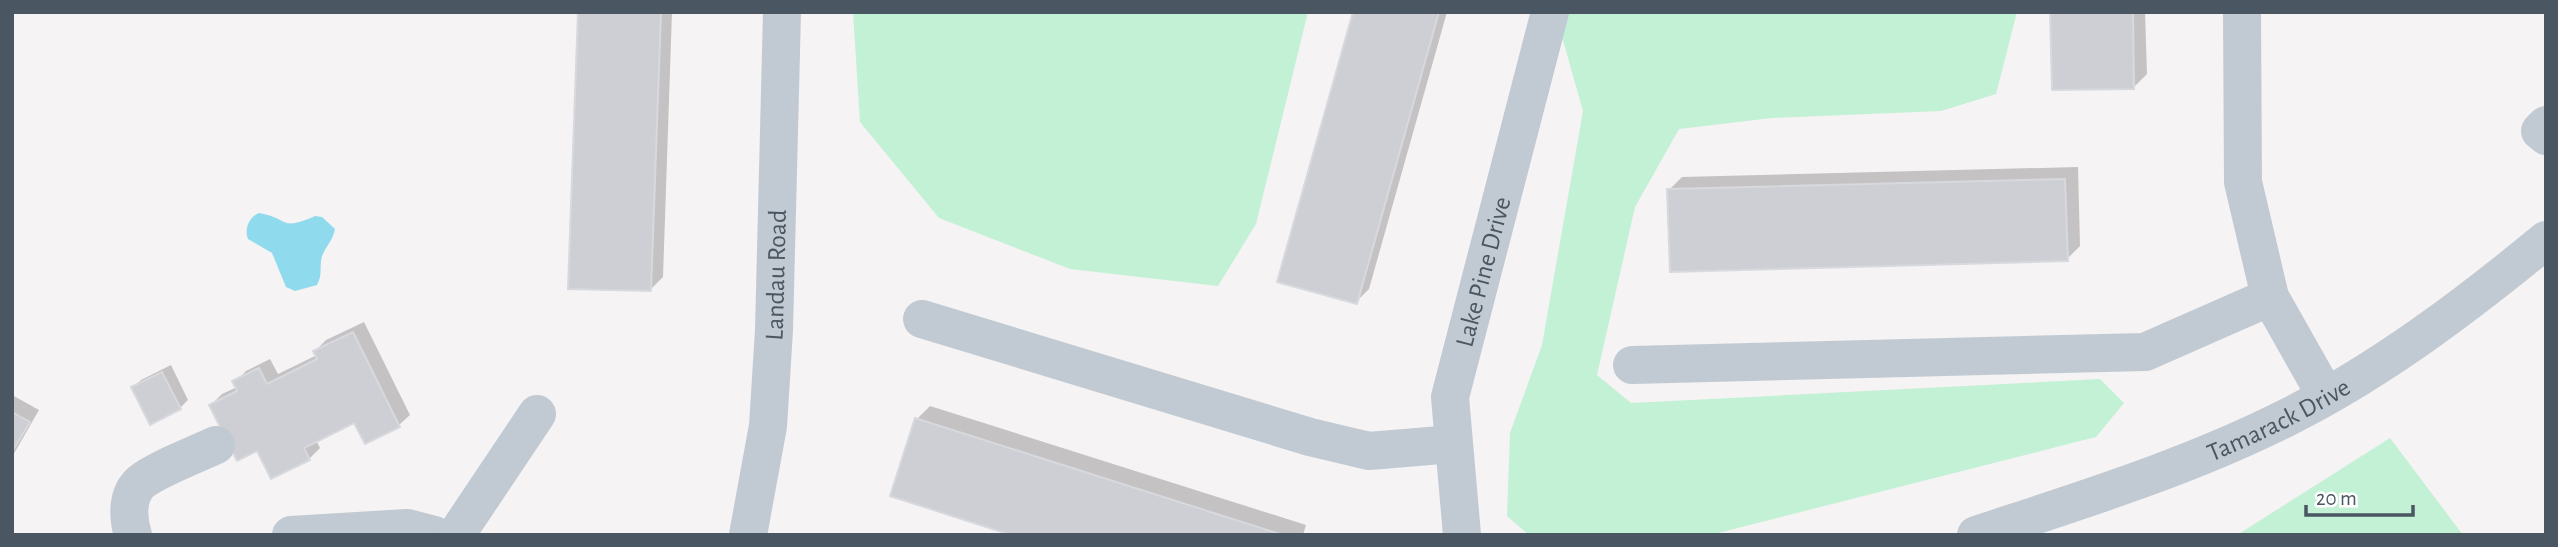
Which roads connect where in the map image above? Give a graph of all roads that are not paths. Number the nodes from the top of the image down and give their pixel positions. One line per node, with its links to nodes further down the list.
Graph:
1 (782, 12): 18 (street, Landau Road)
2 (1550, 12): 12 (street, Lake Pine Drive)
3 (2242, 12): 7 (street)
4 (2546, 125): 5 (street)
5 (2546, 136)
6 (2546, 240): 10 (street, Tamarack Drive)
7 (2270, 297): 9 (street); 10 (street)
8 (922, 318): 12 (street)
9 (1632, 365)
10 (2326, 396): 20 (street, Tamarack Drive)
11 (537, 415): 17 (street)
12 (1452, 444): 19 (street, Lake Pine Drive)
13 (216, 445): 14 (street)
14 (133, 535)
15 (291, 535): 16 (street)
16 (434, 535)
17 (456, 535)
18 (748, 535)
19 (1462, 535)
20 (1976, 535)

